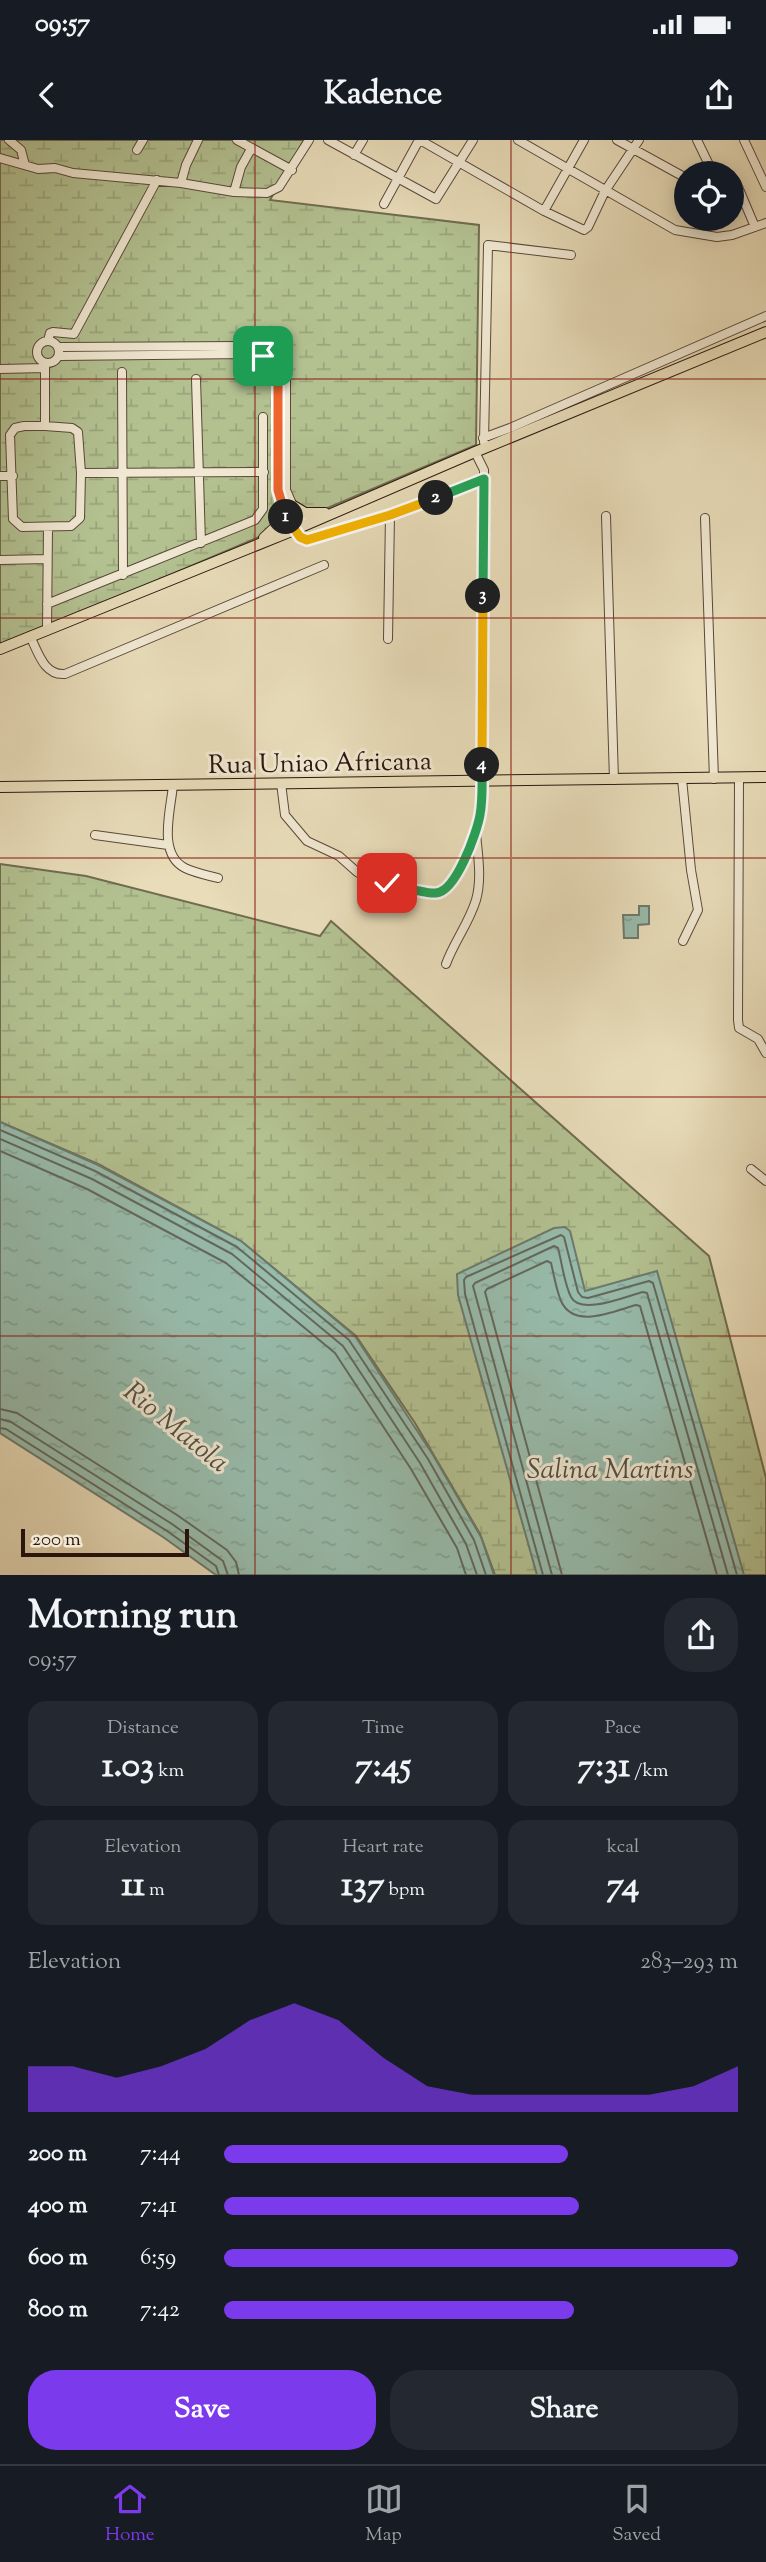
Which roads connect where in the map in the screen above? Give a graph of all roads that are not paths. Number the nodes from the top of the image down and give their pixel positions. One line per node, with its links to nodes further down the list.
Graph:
1 (9, 140): 23 (street)
2 (143, 140): 17 (street)
3 (198, 140): 30 (street)
4 (237, 140): 16 (street)
5 (309, 140): 25 (street)
6 (328, 140): 19 (street)
7 (363, 140): 19 (street)
8 (420, 140): 22 (street); 28 (street)
9 (473, 140): 22 (street)
10 (518, 140): 24 (street)
11 (584, 140): 24 (street)
12 (617, 140): 18 (street)
13 (639, 140): 18 (street)
14 (697, 140): 21 (street)
15 (744, 140): 26 (street)
16 (251, 149): 25 (street); 33 (street)
17 (137, 150)
18 (633, 150): 27 (street); 32 (street)
19 (354, 155): 28 (street)
20 (0, 159): 23 (street)
21 (707, 161)
22 (460, 162): 28 (street); 36 (street)
23 (25, 165): 29 (street)
24 (568, 169): 32 (street); 36 (street)
25 (292, 170): 33 (street)
26 (762, 171): 31 (street)
27 (674, 172)
28 (398, 179): 35 (street)
29 (157, 180): 30 (street); 42 (street)
30 (181, 183): 33 (street)
31 (766, 187)
32 (605, 191): 36 (street); 38 (street)
33 (234, 192)
34 (744, 201): 38 (street)
35 (384, 204)
36 (544, 211)
37 (766, 223): 38 (street)
38 (755, 226)
39 (571, 255): 50 (street)
40 (766, 316): 50 (street)
41 (766, 332): 50 (main road)
42 (48, 341): 43 (street); 44 (street)
43 (58, 351): 44 (street); 59 (street)
44 (45, 366): 45 (street); 49 (street)
45 (0, 369)
46 (122, 372): 54 (street)
47 (196, 379): 55 (street)
48 (263, 417): 52 (street)
49 (45, 426): 53 (street); 57 (street)
50 (484, 443): 51 (main road)
51 (475, 452): 58 (street); 60 (main road)
52 (264, 472): 55 (street); 67 (street)
53 (81, 473): 54 (street); 65 (street)
54 (123, 473): 55 (street); 72 (street)
55 (200, 473): 67 (street)
56 (0, 476): 57 (street)
57 (13, 476): 65 (street)
58 (484, 479): 61 (street); 83 (street)
59 (286, 507): 60 (main road); 64 (street); 66 (street); 68 (main road)
60 (332, 513): 64 (main road)
61 (390, 515): 66 (street); 76 (street)
62 (606, 516): 82 (street)
63 (705, 518): 81 (street)
64 (308, 523): 66 (main road)
65 (48, 527): 69 (street)
66 (294, 530): 68 (main road)
67 (201, 542): 72 (street)
68 (256, 545): 74 (main road)
69 (47, 559): 70 (street); 73 (street)
70 (0, 560)
71 (324, 565): 75 (street)
72 (122, 575): 73 (street)
73 (47, 604): 74 (street)
74 (47, 629): 75 (main road)
75 (30, 636): 77 (main road)
76 (388, 639)
77 (0, 649)
78 (766, 777): 79 (main road, Rua Uniao Africana)
79 (739, 778): 81 (main road, Rua Uniao Africana); 94 (street)
80 (682, 779): 81 (main road, Rua Uniao Africana); 82 (main road, Rua Uniao Africana); 91 (street)
81 (714, 779)
82 (614, 780): 83 (main road, Rua Uniao Africana)
83 (482, 782): 84 (main road, Rua Uniao Africana); 87 (street)
84 (281, 783): 85 (main road, Rua Uniao Africana); 87 (street)
85 (173, 785): 86 (main road, Rua Uniao Africana); 89 (street)
86 (0, 787)
87 (475, 831): 92 (street)
88 (95, 835): 89 (street)
89 (168, 845): 90 (street)
90 (218, 878)
91 (683, 941)
92 (446, 964)
93 (766, 1032): 94 (street)
94 (752, 1035): 95 (street)
95 (766, 1053)
96 (751, 1169): 97 (street)
97 (766, 1181)

